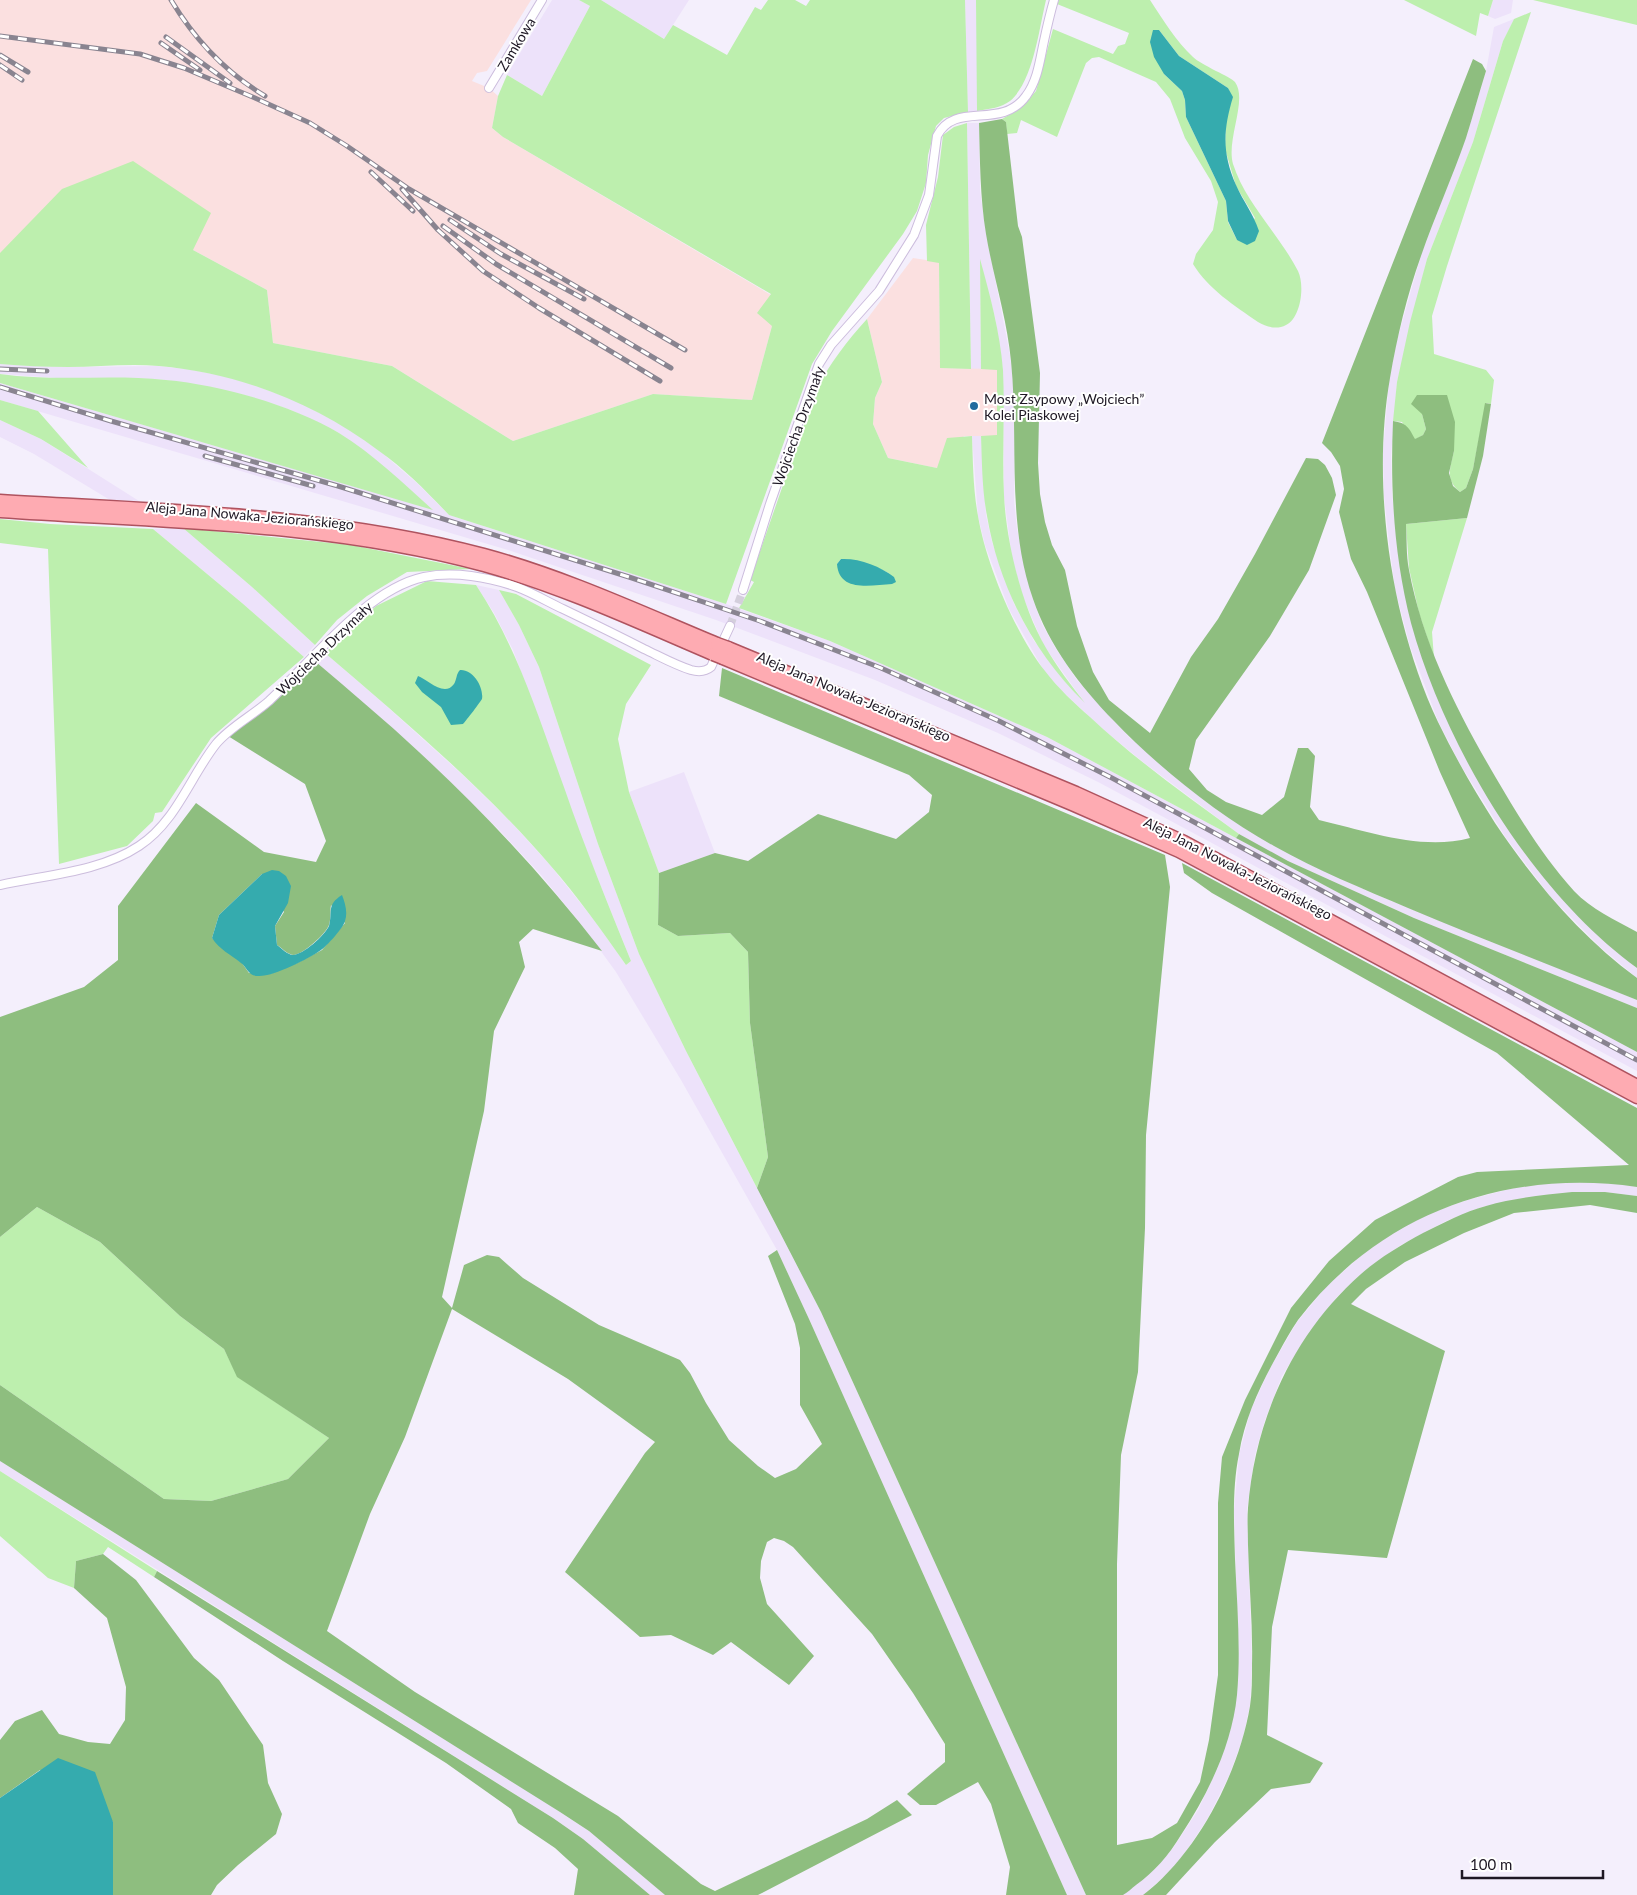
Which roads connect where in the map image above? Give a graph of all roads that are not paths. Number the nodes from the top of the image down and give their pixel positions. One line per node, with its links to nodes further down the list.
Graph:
1 (542, 0): 3 (street, Zamkowa)
2 (1054, 0): 6 (street, Wojciecha Drzymały)
3 (489, 88)
4 (0, 501): 8 (main road, Aleja Jana Nowaka-Jeziorańskiego)
5 (0, 512): 8 (main road, Aleja Jana Nowaka-Jeziorańskiego)
6 (743, 590)
7 (730, 626): 9 (street, Wojciecha Drzymały)
8 (721, 651): 10 (main road, Aleja Jana Nowaka-Jeziorańskiego); 11 (main road, Aleja Jana Nowaka-Jeziorańskiego)
9 (0, 886)
10 (1637, 1086)
11 (1637, 1097)

